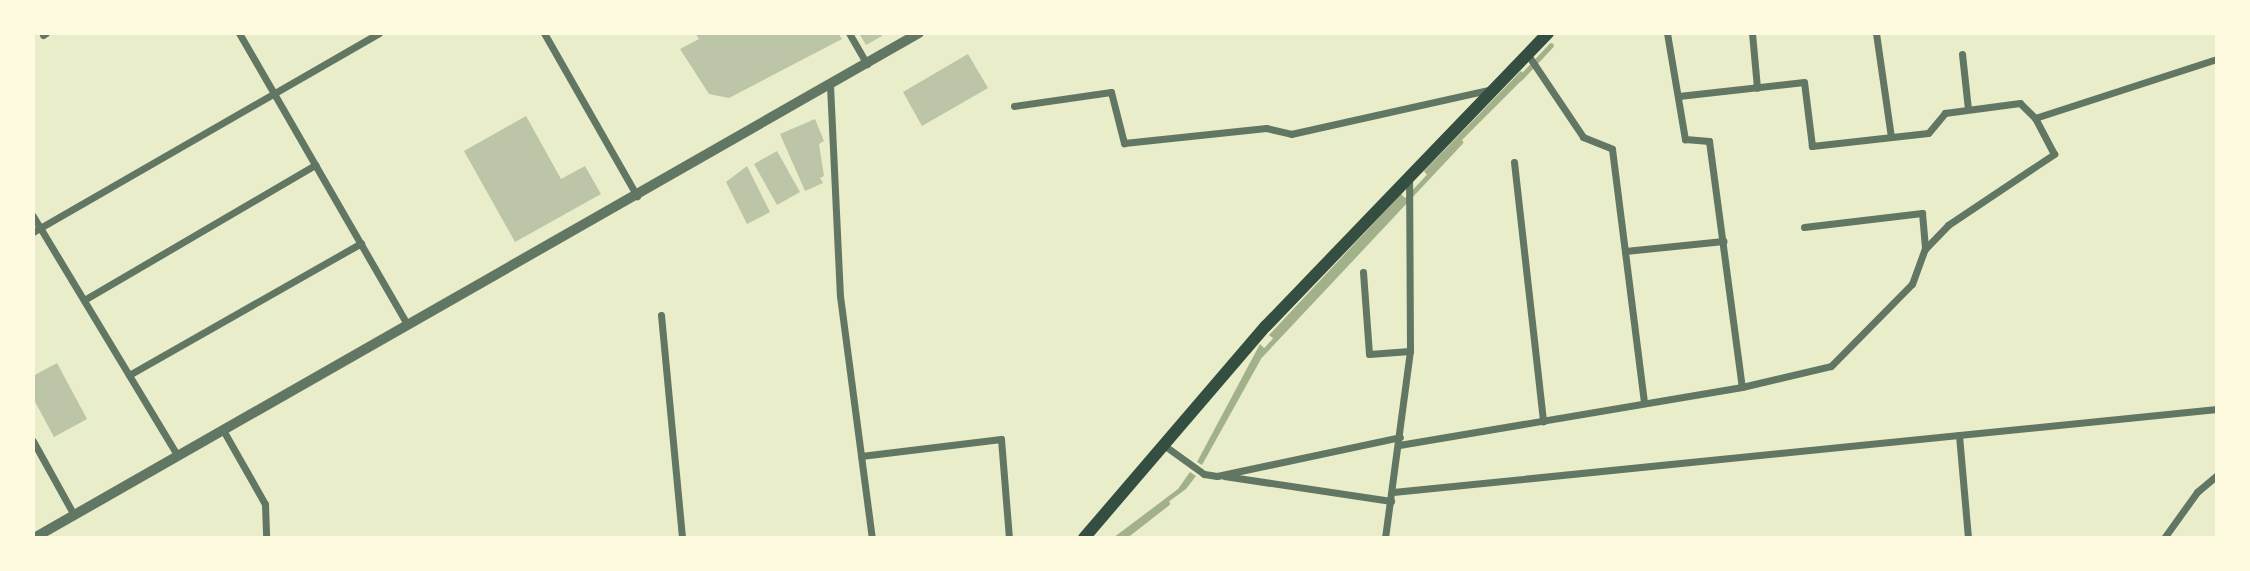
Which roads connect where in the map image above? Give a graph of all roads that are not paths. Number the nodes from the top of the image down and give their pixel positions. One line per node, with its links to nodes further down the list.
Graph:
1 (239, 33): 17 (street)
2 (379, 33): 17 (street)
3 (544, 33): 26 (street)
4 (849, 33): 13 (street)
5 (919, 33): 13 (street)
6 (1548, 33): 11 (main road)
7 (1667, 33): 18 (street)
8 (1752, 33): 16 (street)
9 (1876, 33): 22 (street)
10 (1962, 54): 20 (street)
11 (1528, 56): 15 (main road); 33 (street)
12 (2217, 59): 21 (street)
13 (867, 64): 14 (street)
14 (830, 85): 26 (street); 50 (street)
15 (1496, 88): 19 (street); 25 (main road)
16 (1757, 88): 18 (street); 22 (street)
17 (274, 93): 24 (street); 29 (street)
18 (1679, 96): 30 (street)
19 (1014, 106)
20 (1968, 109): 21 (street); 22 (street)
21 (2035, 118): 32 (street)
22 (1891, 137)
23 (1514, 162): 43 (street)
24 (316, 165): 31 (street); 35 (street)
25 (1410, 182): 38 (street); 48 (main road)
26 (637, 196): 37 (street)
27 (33, 216): 29 (street)
28 (1804, 227): 32 (street)
29 (37, 230): 35 (street)
30 (1723, 241): 33 (street); 40 (street)
31 (360, 243): 37 (street); 39 (street)
32 (1925, 249): 40 (street)
33 (1625, 251): 41 (street)
34 (1363, 272): 38 (street)
35 (84, 300): 39 (street)
36 (662, 315): 57 (street)
37 (407, 324): 44 (street)
38 (1410, 351): 47 (street)
39 (129, 375): 49 (street)
40 (1742, 387): 41 (street)
41 (1644, 403): 43 (street)
42 (2217, 410): 45 (street)
43 (1543, 421): 47 (street)
44 (223, 430): 49 (street); 56 (street)
45 (1959, 435): 53 (street); 62 (street)
46 (33, 441): 54 (street)
47 (1400, 441): 51 (street); 53 (street)
48 (1165, 446): 51 (street); 60 (main road)
49 (178, 456): 54 (street)
50 (861, 456): 58 (street); 59 (street)
51 (1217, 475): 53 (street)
52 (2217, 475): 63 (street)
53 (1392, 496): 61 (street)
54 (74, 515): 55 (street)
55 (34, 538)
56 (266, 538)
57 (682, 538)
58 (872, 538)
59 (1009, 538)
60 (1084, 538)
61 (1385, 538)
62 (1968, 538)
63 (2164, 538)

